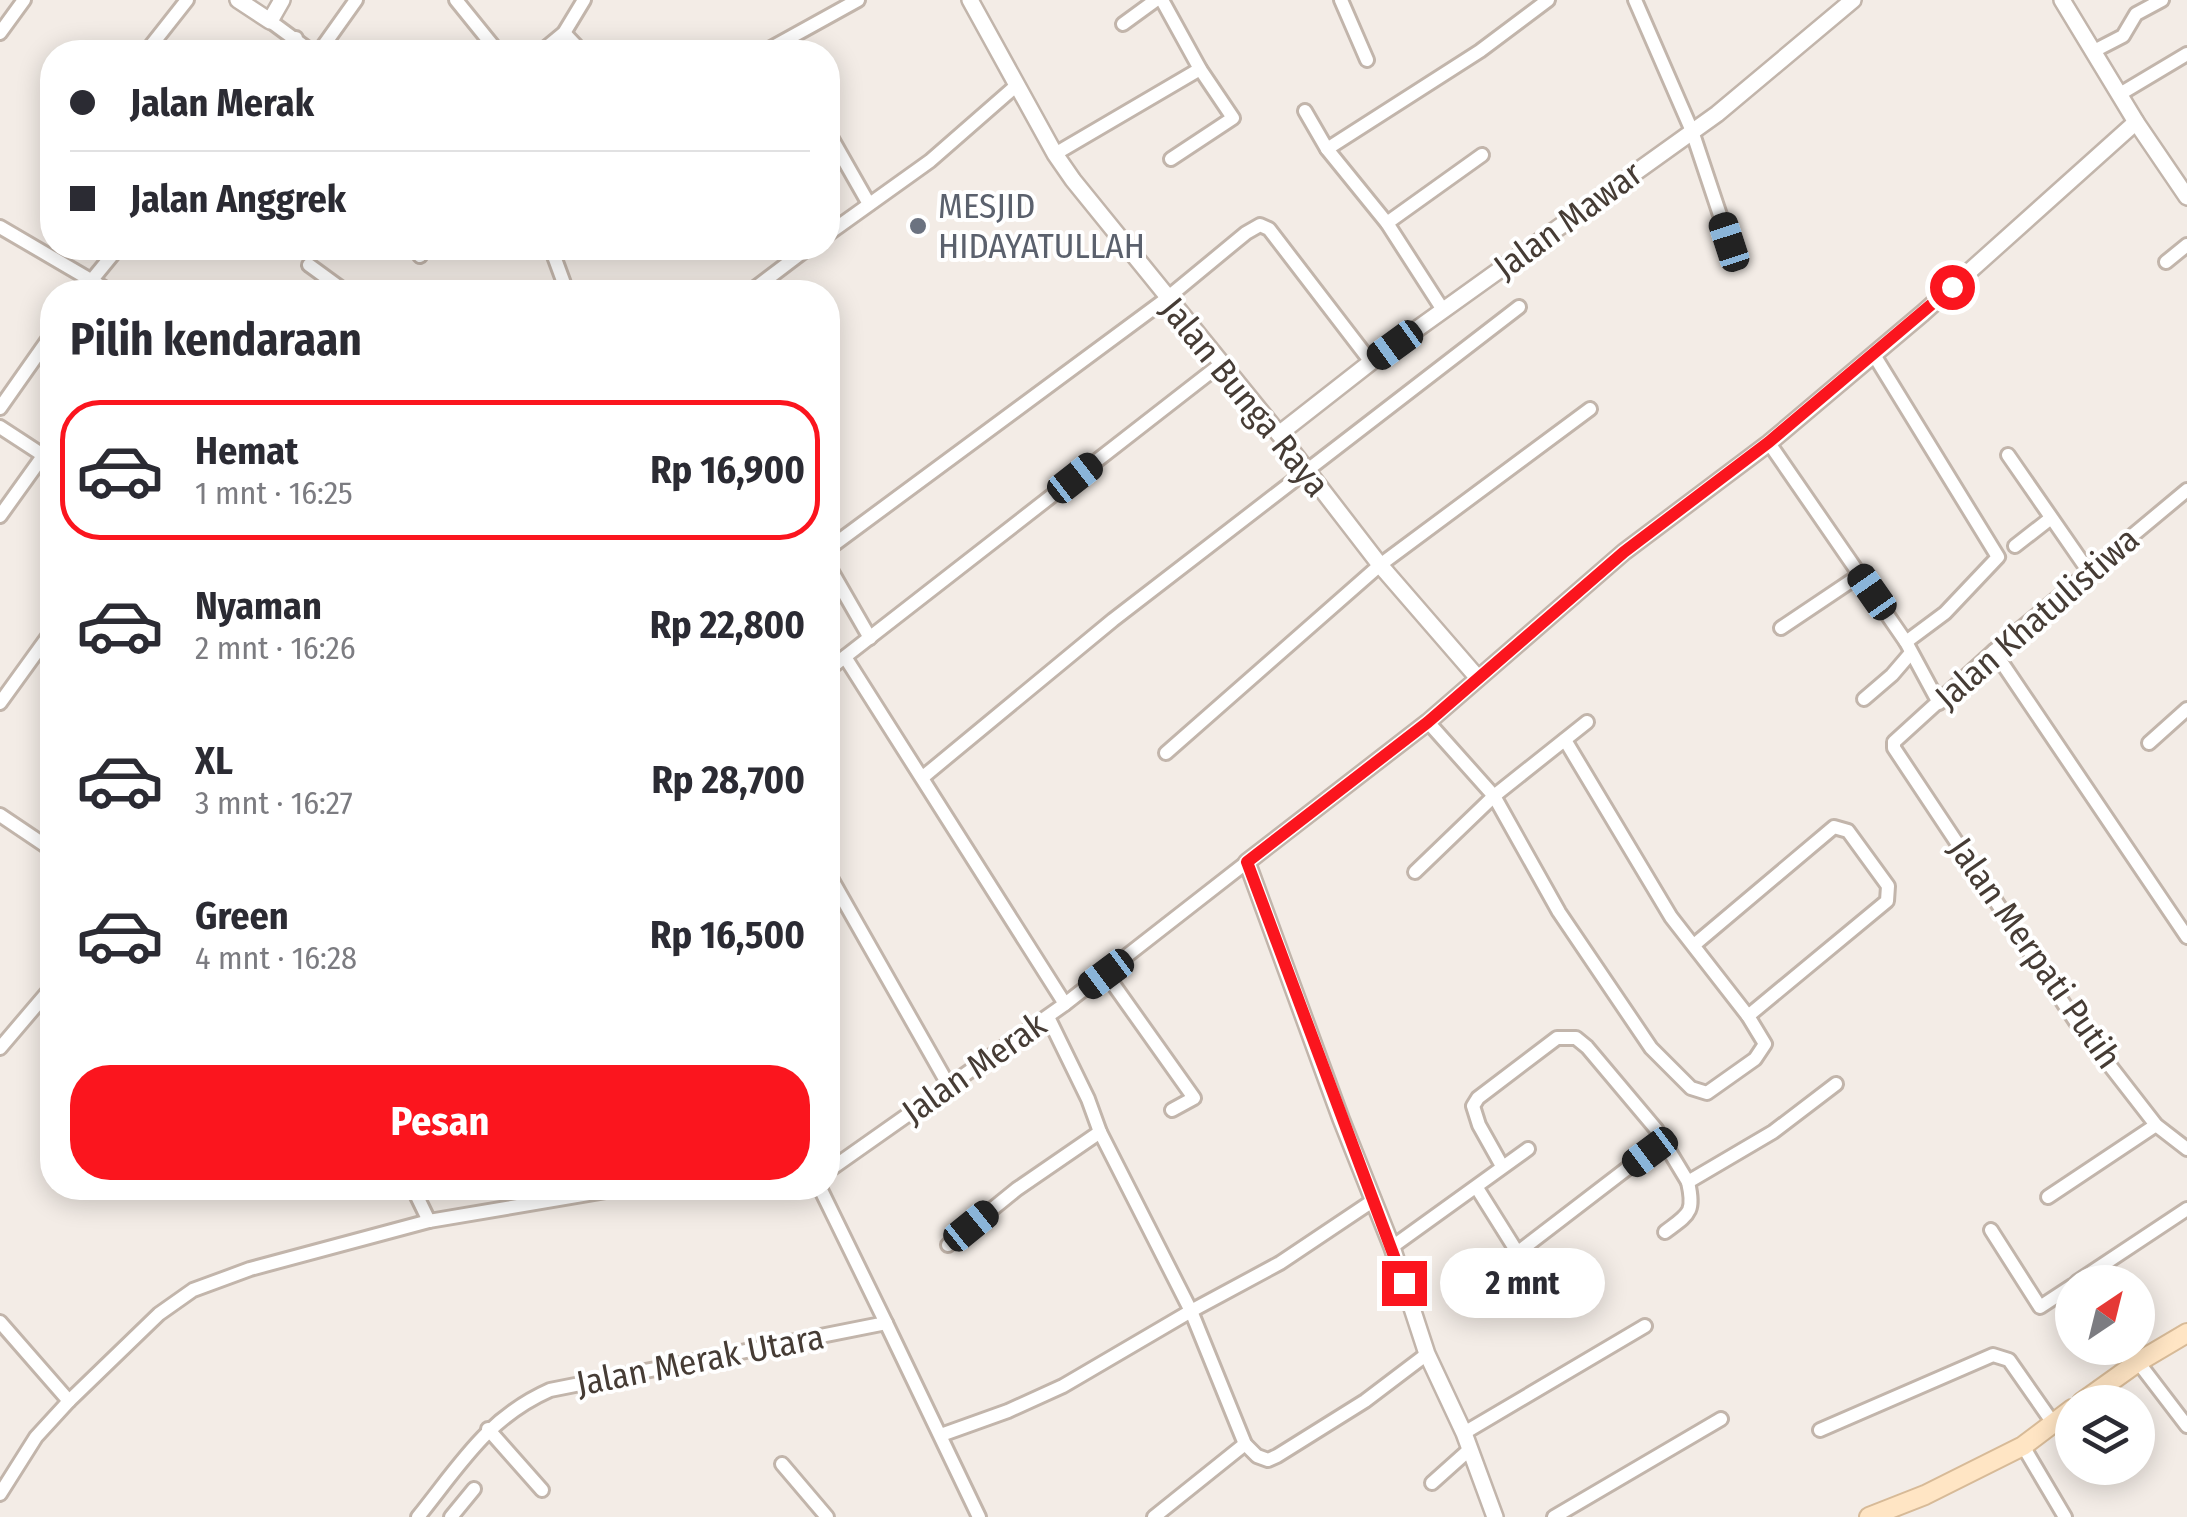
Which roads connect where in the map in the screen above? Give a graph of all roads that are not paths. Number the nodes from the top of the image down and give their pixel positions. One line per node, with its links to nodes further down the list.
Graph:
1 (24, 0): 20 (street)
2 (187, 0): 22 (street)
3 (238, 0): 17 (street)
4 (282, 0): 17 (street)
5 (356, 0): 24 (street)
6 (456, 0): 25 (street)
7 (584, 0): 19 (street)
8 (858, 0): 28 (street)
9 (970, 0): 33 (street, Jalan Bunga Raya)
10 (1159, 0): 18 (street); 32 (street)
11 (1342, 0): 31 (street)
12 (1548, 0): 38 (street)
13 (1634, 0): 37 (street)
14 (1853, 0): 37 (street, Jalan Mawar)
15 (2062, 0): 29 (street)
16 (2162, 0): 29 (street)
17 (270, 20): 21 (street)
18 (1123, 24)
19 (564, 32): 26 (street); 27 (street)
20 (0, 33)
21 (296, 38): 23 (street)
22 (155, 40)
23 (299, 40)
24 (324, 40)
25 (488, 40)
26 (554, 40)
27 (571, 40)
28 (794, 40)
29 (2094, 51): 34 (street)
30 (2187, 54): 34 (street)
31 (1367, 60)
32 (1200, 69): 40 (street); 42 (street)
33 (1017, 85): 40 (street, Jalan Bunga Raya); 44 (street)
34 (2120, 94): 36 (street)
35 (1305, 111): 38 (street)
36 (2136, 122): 43 (street); 63 (street, Jalan Merak)
37 (1692, 130): 48 (street); 61 (street, Jalan Mawar)
38 (1327, 149): 45 (street)
39 (840, 153): 44 (street)
40 (1056, 154): 59 (street, Jalan Bunga Raya)
41 (1482, 155): 45 (street)
42 (1172, 159)
43 (2185, 188)
44 (870, 204): 46 (street)
45 (1387, 223): 61 (street)
46 (840, 225)
47 (0, 227): 50 (street)
48 (1729, 242)
49 (2187, 246): 54 (street)
50 (40, 251)
51 (56, 260): 56 (street)
52 (108, 260): 56 (street)
53 (792, 260): 58 (street)
54 (2166, 262)
55 (309, 265): 57 (street)
56 (90, 280)
57 (330, 280)
58 (766, 280)
59 (1166, 299): 64 (street); 65 (street, Jalan Bunga Raya); 78 (street)
60 (1519, 307): 74 (street)
61 (1443, 310): 64 (street, Jalan Mawar)
62 (40, 351): 66 (street)
63 (1874, 355): 70 (street, Jalan Merak); 87 (street)
64 (1371, 362): 69 (street, Jalan Mawar)
65 (1221, 364): 69 (street, Jalan Bunga Raya); 85 (street)
66 (0, 408)
67 (1590, 409): 80 (street)
68 (0, 428): 71 (street)
69 (1278, 434): 74 (street, Jalan Bunga Raya)
70 (1769, 442): 82 (street); 91 (street, Jalan Merak)
71 (40, 454)
72 (2008, 455): 77 (street)
73 (40, 468): 76 (street)
74 (1305, 470): 80 (street, Jalan Bunga Raya); 102 (street)
75 (2187, 490): 81 (street, Jalan Khatulistiwa)
76 (0, 516)
77 (2051, 518): 79 (street); 81 (street)
78 (840, 540)
79 (2015, 546)
80 (1380, 566): 91 (street, Jalan Bunga Raya); 101 (street)
81 (2088, 572): 88 (street, Jalan Khatulistiwa)
82 (1860, 575): 84 (street); 87 (street)
83 (840, 586): 85 (street)
84 (1781, 628)
85 (870, 638): 89 (street)
86 (40, 648): 93 (street)
87 (1908, 648): 92 (street); 94 (street)
88 (1994, 651): 94 (street, Jalan Khatulistiwa); 109 (street)
89 (844, 657): 90 (street); 102 (street)
90 (840, 660)
91 (1477, 677): 96 (street, Jalan Merak)
92 (1864, 698)
93 (0, 703)
94 (1939, 703): 100 (street, Jalan Khatulistiwa)
95 (2187, 710): 99 (street)
96 (1428, 722): 103 (street); 106 (street, Jalan Merak)
97 (1587, 722): 98 (street)
98 (1565, 740): 103 (street); 110 (street)
99 (2149, 743)
100 (1894, 748): 120 (street, Jalan Merpati Putih)
101 (1166, 753)
102 (923, 777): 113 (street)
103 (1494, 796): 107 (street); 114 (street)
104 (0, 815): 105 (street)
105 (40, 842)
106 (1247, 862): 111 (street, Jalan Merak); 133 (street)
107 (1416, 872)
108 (840, 894): 118 (street)
109 (2187, 937)
110 (1694, 945): 114 (street); 114 (street)
111 (1106, 974): 113 (street, Jalan Merak); 119 (street)
112 (40, 1001): 116 (street)
113 (1065, 1004): 115 (street, Jalan Merak)
114 (1748, 1016)
115 (1048, 1017): 118 (street, Jalan Merak); 121 (street)
116 (0, 1048)
117 (1836, 1084): 127 (street)
118 (948, 1086): 125 (street, Jalan Merak)
119 (1172, 1110)
120 (2156, 1124): 124 (street, Jalan Merpati Putih); 129 (street)
121 (1100, 1132): 138 (street); 144 (street)
122 (1665, 1144): 126 (street); 127 (street); 140 (street)
123 (1528, 1149): 126 (street)
124 (2187, 1149)
125 (840, 1162)
126 (1502, 1166): 128 (street)
127 (1688, 1182): 137 (street)
128 (1477, 1188): 139 (street); 140 (street)
129 (2048, 1197)
130 (419, 1200): 135 (street)
131 (555, 1200): 135 (street)
132 (826, 1200): 146 (street)
133 (1374, 1200): 139 (street); 144 (street)
134 (2187, 1209): 141 (street)
135 (429, 1222): 154 (street)
136 (1991, 1230): 143 (street)
137 (1665, 1232)
138 (948, 1245)
139 (1392, 1248): 150 (street)
140 (1516, 1253): 142 (street)
141 (2103, 1265)
142 (1541, 1290)
143 (2055, 1297)
144 (1191, 1311): 160 (street); 162 (street)
145 (0, 1322): 154 (street)
146 (886, 1323): 158 (street, Jalan Merak Utara); 160 (street)
147 (1644, 1326): 161 (street)
148 (2187, 1333): 149 (main road)
149 (2155, 1352)
150 (1427, 1354): 161 (street); 162 (street)
151 (2134, 1365): 153 (main road)
152 (2140, 1365): 157 (street)
153 (2106, 1385)
154 (69, 1401): 168 (street)
155 (1721, 1419): 175 (street)
156 (2053, 1423): 159 (street); 163 (main road)
157 (2187, 1426)
158 (488, 1429): 167 (street); 169 (street, Jalan Merak Utara)
159 (1820, 1430)
160 (941, 1435): 172 (street)
161 (1467, 1441): 165 (street); 174 (street)
162 (1245, 1444): 173 (street)
163 (2023, 1446): 176 (main road); 177 (street)
164 (782, 1464): 171 (street)
165 (1432, 1483)
166 (474, 1489): 170 (street)
167 (542, 1490)
168 (0, 1494)
169 (418, 1517)
170 (451, 1517)
171 (827, 1517)
172 (979, 1517)
173 (1154, 1517)
174 (1495, 1517)
175 (1554, 1517)
176 (1869, 1517)
177 (2066, 1517)

